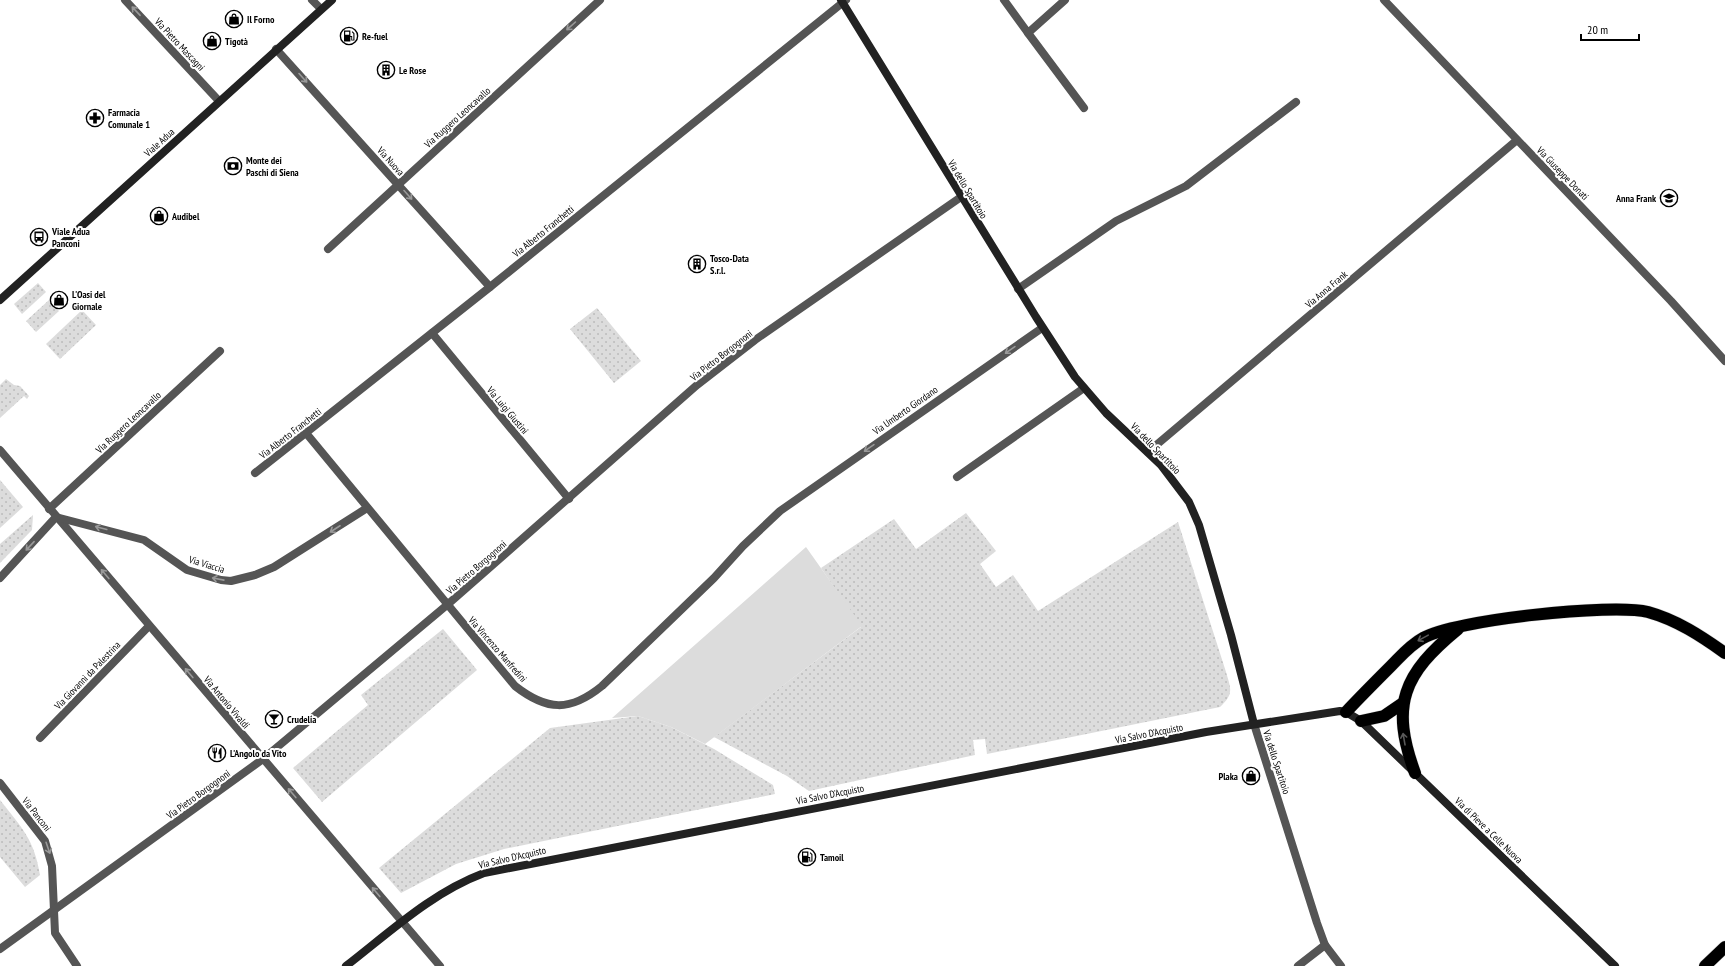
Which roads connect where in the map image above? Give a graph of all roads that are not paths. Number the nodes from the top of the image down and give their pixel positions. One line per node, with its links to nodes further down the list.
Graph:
1 (125, 0): 12 (street, Via Pietro Mascagni, one-way to 1)
2 (312, 0): 9 (street)
3 (332, 0): 9 (main road, Viale Adua)
4 (600, 0): 16 (street, Via Ruggero Leoncavallo, one-way to 16)
5 (1004, 0): 10 (street)
6 (1065, 0): 10 (street)
7 (1384, 0): 15 (street, Via Giuseppe Donati)
8 (843, 1): 17 (main road, Via dello Spartitoio); 19 (street, Via Alberto Franchetti)
9 (321, 9): 11 (main road, Viale Adua)
10 (1028, 33): 14 (street)
11 (276, 49): 12 (main road, Viale Adua); 16 (street, Via Nuova, one-way to 16)
12 (219, 101): 21 (main road, Viale Adua)
13 (1296, 102): 20 (street)
14 (1084, 108)
15 (1517, 140): 25 (street, Via Giuseppe Donati); 29 (street, Via Anna Frank)
16 (398, 184): 18 (street, Via Ruggero Leoncavallo); 19 (street, Via Nuova, one-way to 19)
17 (961, 197): 20 (main road, Via dello Spartitoio); 32 (street, Via Pietro Borgognoni)
18 (328, 249)
19 (490, 287): 23 (street, Via Alberto Franchetti)
20 (1018, 289): 22 (main road, Via dello Spartitoio)
21 (0, 300)
22 (1042, 328): 26 (main road, Via dello Spartitoio); 35 (street, Via Umberto Giordano, one-way to 35)
23 (432, 333): 27 (street, Via Alberto Franchetti); 32 (street, Via Luigi Giustini)
24 (220, 351): 34 (street, Via Ruggero Leoncavallo)
25 (1725, 361)
26 (1084, 388): 29 (main road, Via dello Spartitoio); 31 (street)
27 (306, 433): 30 (street, Via Alberto Franchetti); 33 (street, Via Vincenzo Manfredini)
28 (0, 450): 34 (street, Via Antonio Vivaldi)
29 (1148, 452): 45 (main road, Via dello Spartitoio)
30 (254, 473)
31 (956, 477)
32 (569, 499): 38 (street, Via Pietro Borgognoni)
33 (367, 508): 36 (street, Via Viaccia, one-way to 36); 38 (street, Via Vincenzo Manfredini)
34 (50, 509): 36 (street, Via Antonio Vivaldi)
35 (780, 511): 38 (street, Via Vincenzo Manfredini)
36 (56, 517): 37 (street, one-way to 37); 39 (street, Via Antonio Vivaldi, one-way to 36)
37 (0, 578)
38 (447, 605): 47 (street, Via Pietro Borgognoni)
39 (149, 626): 46 (street, Via Giovanni da Palestrina); 47 (street, Via Antonio Vivaldi, one-way to 39)
40 (1460, 626): 41 (highway); 42 (highway); 43 (highway, one-way to 43)
41 (1725, 653)
42 (1403, 703): 44 (highway); 48 (highway, one-way to 42)
43 (1346, 712): 44 (main road, Via di Pieve a Celle Nuova); 45 (main road, Via Salvo D'Acquisto)
44 (1361, 721): 48 (main road, Via di Pieve a Celle Nuova)
45 (1254, 724): 51 (main road, Via Salvo D'Acquisto); 52 (street, Via dello Spartitoio)
46 (40, 738)
47 (263, 759): 50 (street, Via Pietro Borgognoni); 51 (street, Via Antonio Vivaldi, one-way to 47)
48 (1415, 774): 60 (main road, Via di Pieve a Celle Nuova)
49 (0, 783): 50 (street, Via Panconi, one-way to 50)
50 (53, 909): 54 (street, Via Pietro Borgognoni); 55 (street, Via Panconi)
51 (401, 922): 56 (main road, Via Salvo D'Acquisto); 57 (street, Via Antonio Vivaldi)
52 (1325, 945): 58 (street); 59 (street, Via dello Spartitoio)
53 (1725, 947): 61 (highway)
54 (0, 949)
55 (77, 966)
56 (346, 966)
57 (440, 966)
58 (1298, 966)
59 (1341, 966)
60 (1615, 966)
61 (1704, 966)

